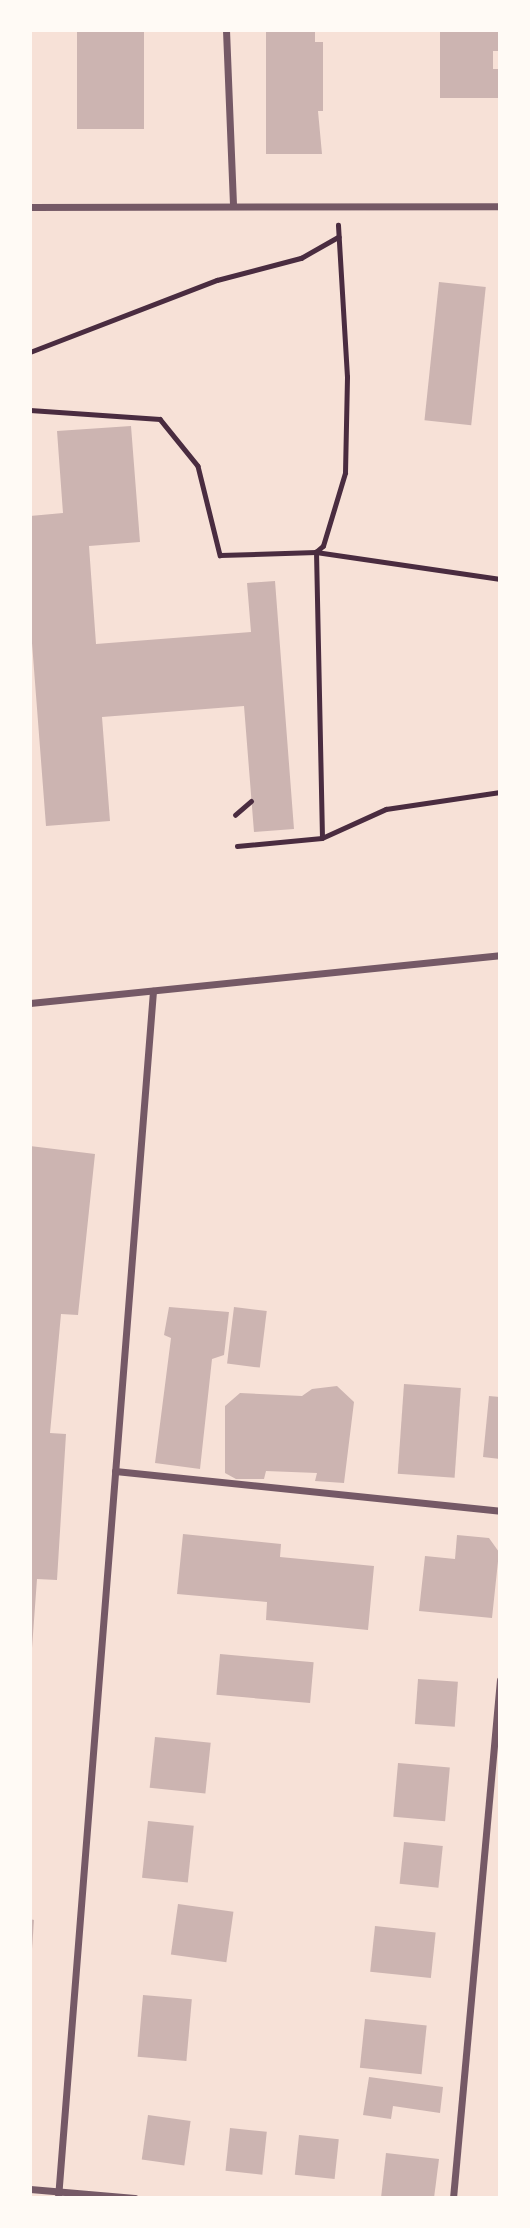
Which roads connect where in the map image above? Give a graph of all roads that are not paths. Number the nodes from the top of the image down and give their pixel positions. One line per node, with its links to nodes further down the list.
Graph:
1 (226, 30): 2 (street)
2 (233, 206): 3 (street); 4 (street)
3 (500, 206)
4 (30, 207)
5 (500, 955): 6 (street)
6 (153, 991): 7 (street); 8 (street)
7 (30, 1003)
8 (115, 1471): 9 (street); 12 (street)
9 (500, 1511)
10 (500, 1680): 14 (street)
11 (30, 2189): 12 (street)
12 (58, 2195): 13 (street)
13 (135, 2198)
14 (453, 2198)

